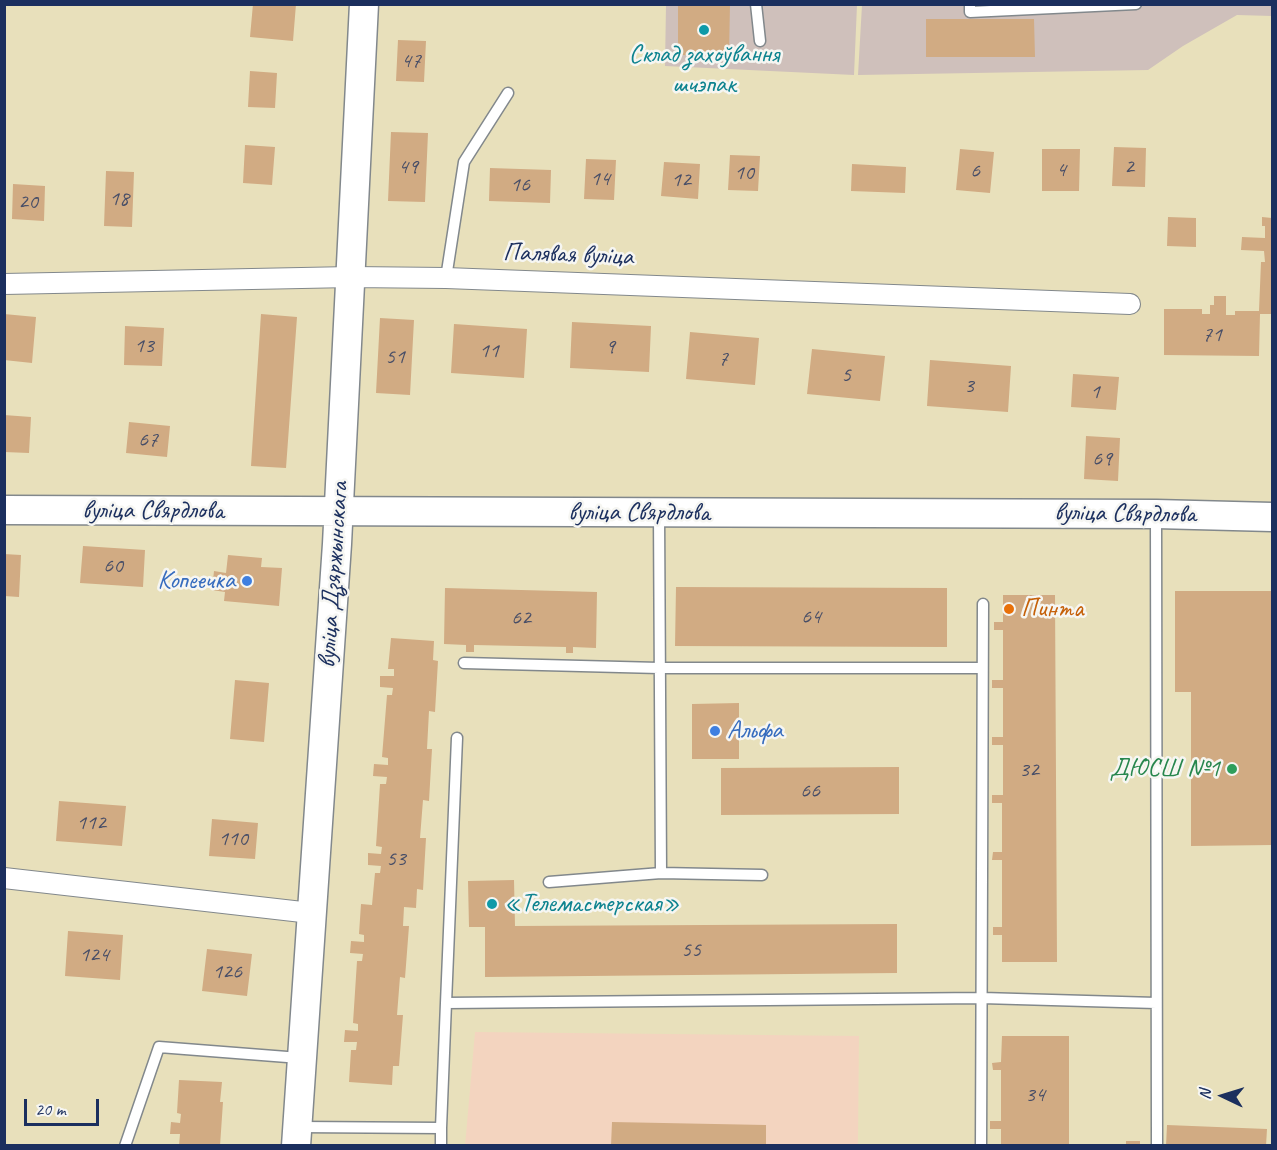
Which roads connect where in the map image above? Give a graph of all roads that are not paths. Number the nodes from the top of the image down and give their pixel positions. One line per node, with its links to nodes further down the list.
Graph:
1 (364, 4): 7 (main road, вуліца Дзяржынскага)
2 (756, 4): 5 (lane)
3 (970, 4): 4 (lane)
4 (1136, 4)
5 (760, 41)
6 (508, 93): 8 (lane)
7 (351, 277): 8 (street, Палявая вуліца); 9 (street, Палявая вуліца); 12 (main road, вуліца Дзяржынскага)
8 (446, 278): 10 (street, Палявая вуліца)
9 (4, 284)
10 (1130, 303)
11 (4, 510): 12 (main road, вуліца Свярдлова)
12 (339, 511): 13 (main road, вуліца Свярдлова); 25 (main road, вуліца Дзяржынскага)
13 (659, 513): 14 (main road, вуліца Свярдлова); 18 (lane)
14 (1156, 514): 15 (main road, вуліца Свярдлова); 28 (lane)
15 (1272, 517)
16 (983, 604): 19 (lane)
17 (464, 663): 18 (lane)
18 (659, 668): 19 (lane); 21 (lane)
19 (982, 668): 26 (lane)
20 (457, 738): 27 (lane)
21 (661, 873): 22 (lane); 24 (lane)
22 (762, 875)
23 (4, 878): 25 (street)
24 (549, 882)
25 (310, 913): 29 (main road, вуліца Дзяржынскага)
26 (982, 998): 27 (lane); 28 (lane); 34 (lane)
27 (446, 1003): 30 (lane)
28 (1156, 1003): 35 (lane)
29 (302, 1058): 31 (main road, вуліца Дзяржынскага); 32 (lane)
30 (441, 1128): 31 (lane); 33 (lane)
31 (297, 1136)
32 (125, 1146)
33 (441, 1146)
34 (981, 1146)
35 (1157, 1146)

